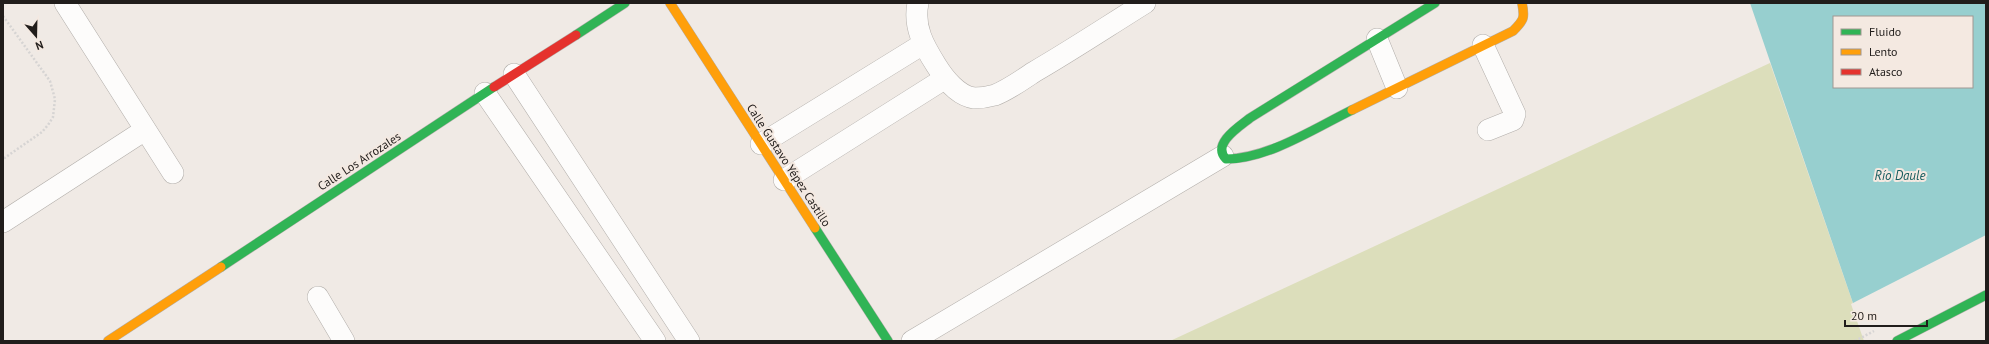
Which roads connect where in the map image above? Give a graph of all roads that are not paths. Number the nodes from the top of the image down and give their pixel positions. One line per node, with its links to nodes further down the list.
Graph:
1 (65, 3): 15 (street)
2 (625, 3): 11 (street, Calle Los Arrozales)
3 (670, 3): 17 (street, Calle Gustavo Yépez Castillo)
4 (918, 3): 9 (street)
5 (1145, 3): 12 (street)
6 (1435, 3): 8 (street)
7 (1522, 3): 10 (street)
8 (1377, 39): 13 (street); 18 (street)
9 (923, 44): 12 (street); 17 (street)
10 (1484, 45): 13 (street); 16 (street)
11 (514, 74): 14 (street, Calle Los Arrozales); 27 (street)
12 (944, 79): 20 (street)
13 (1397, 88): 18 (street)
14 (485, 93): 24 (street, Calle Los Arrozales); 26 (street)
15 (144, 130): 19 (street); 21 (street)
16 (1488, 130)
17 (761, 144): 20 (street, Calle Gustavo Yépez Castillo)
18 (1223, 156): 29 (street)
19 (173, 173)
20 (784, 180): 28 (street, Calle Gustavo Yépez Castillo)
21 (3, 222)
22 (1986, 295): 30 (street)
23 (318, 297): 25 (street)
24 (108, 341)
25 (344, 341)
26 (655, 341)
27 (689, 341)
28 (888, 341)
29 (912, 341)
30 (1897, 341)

